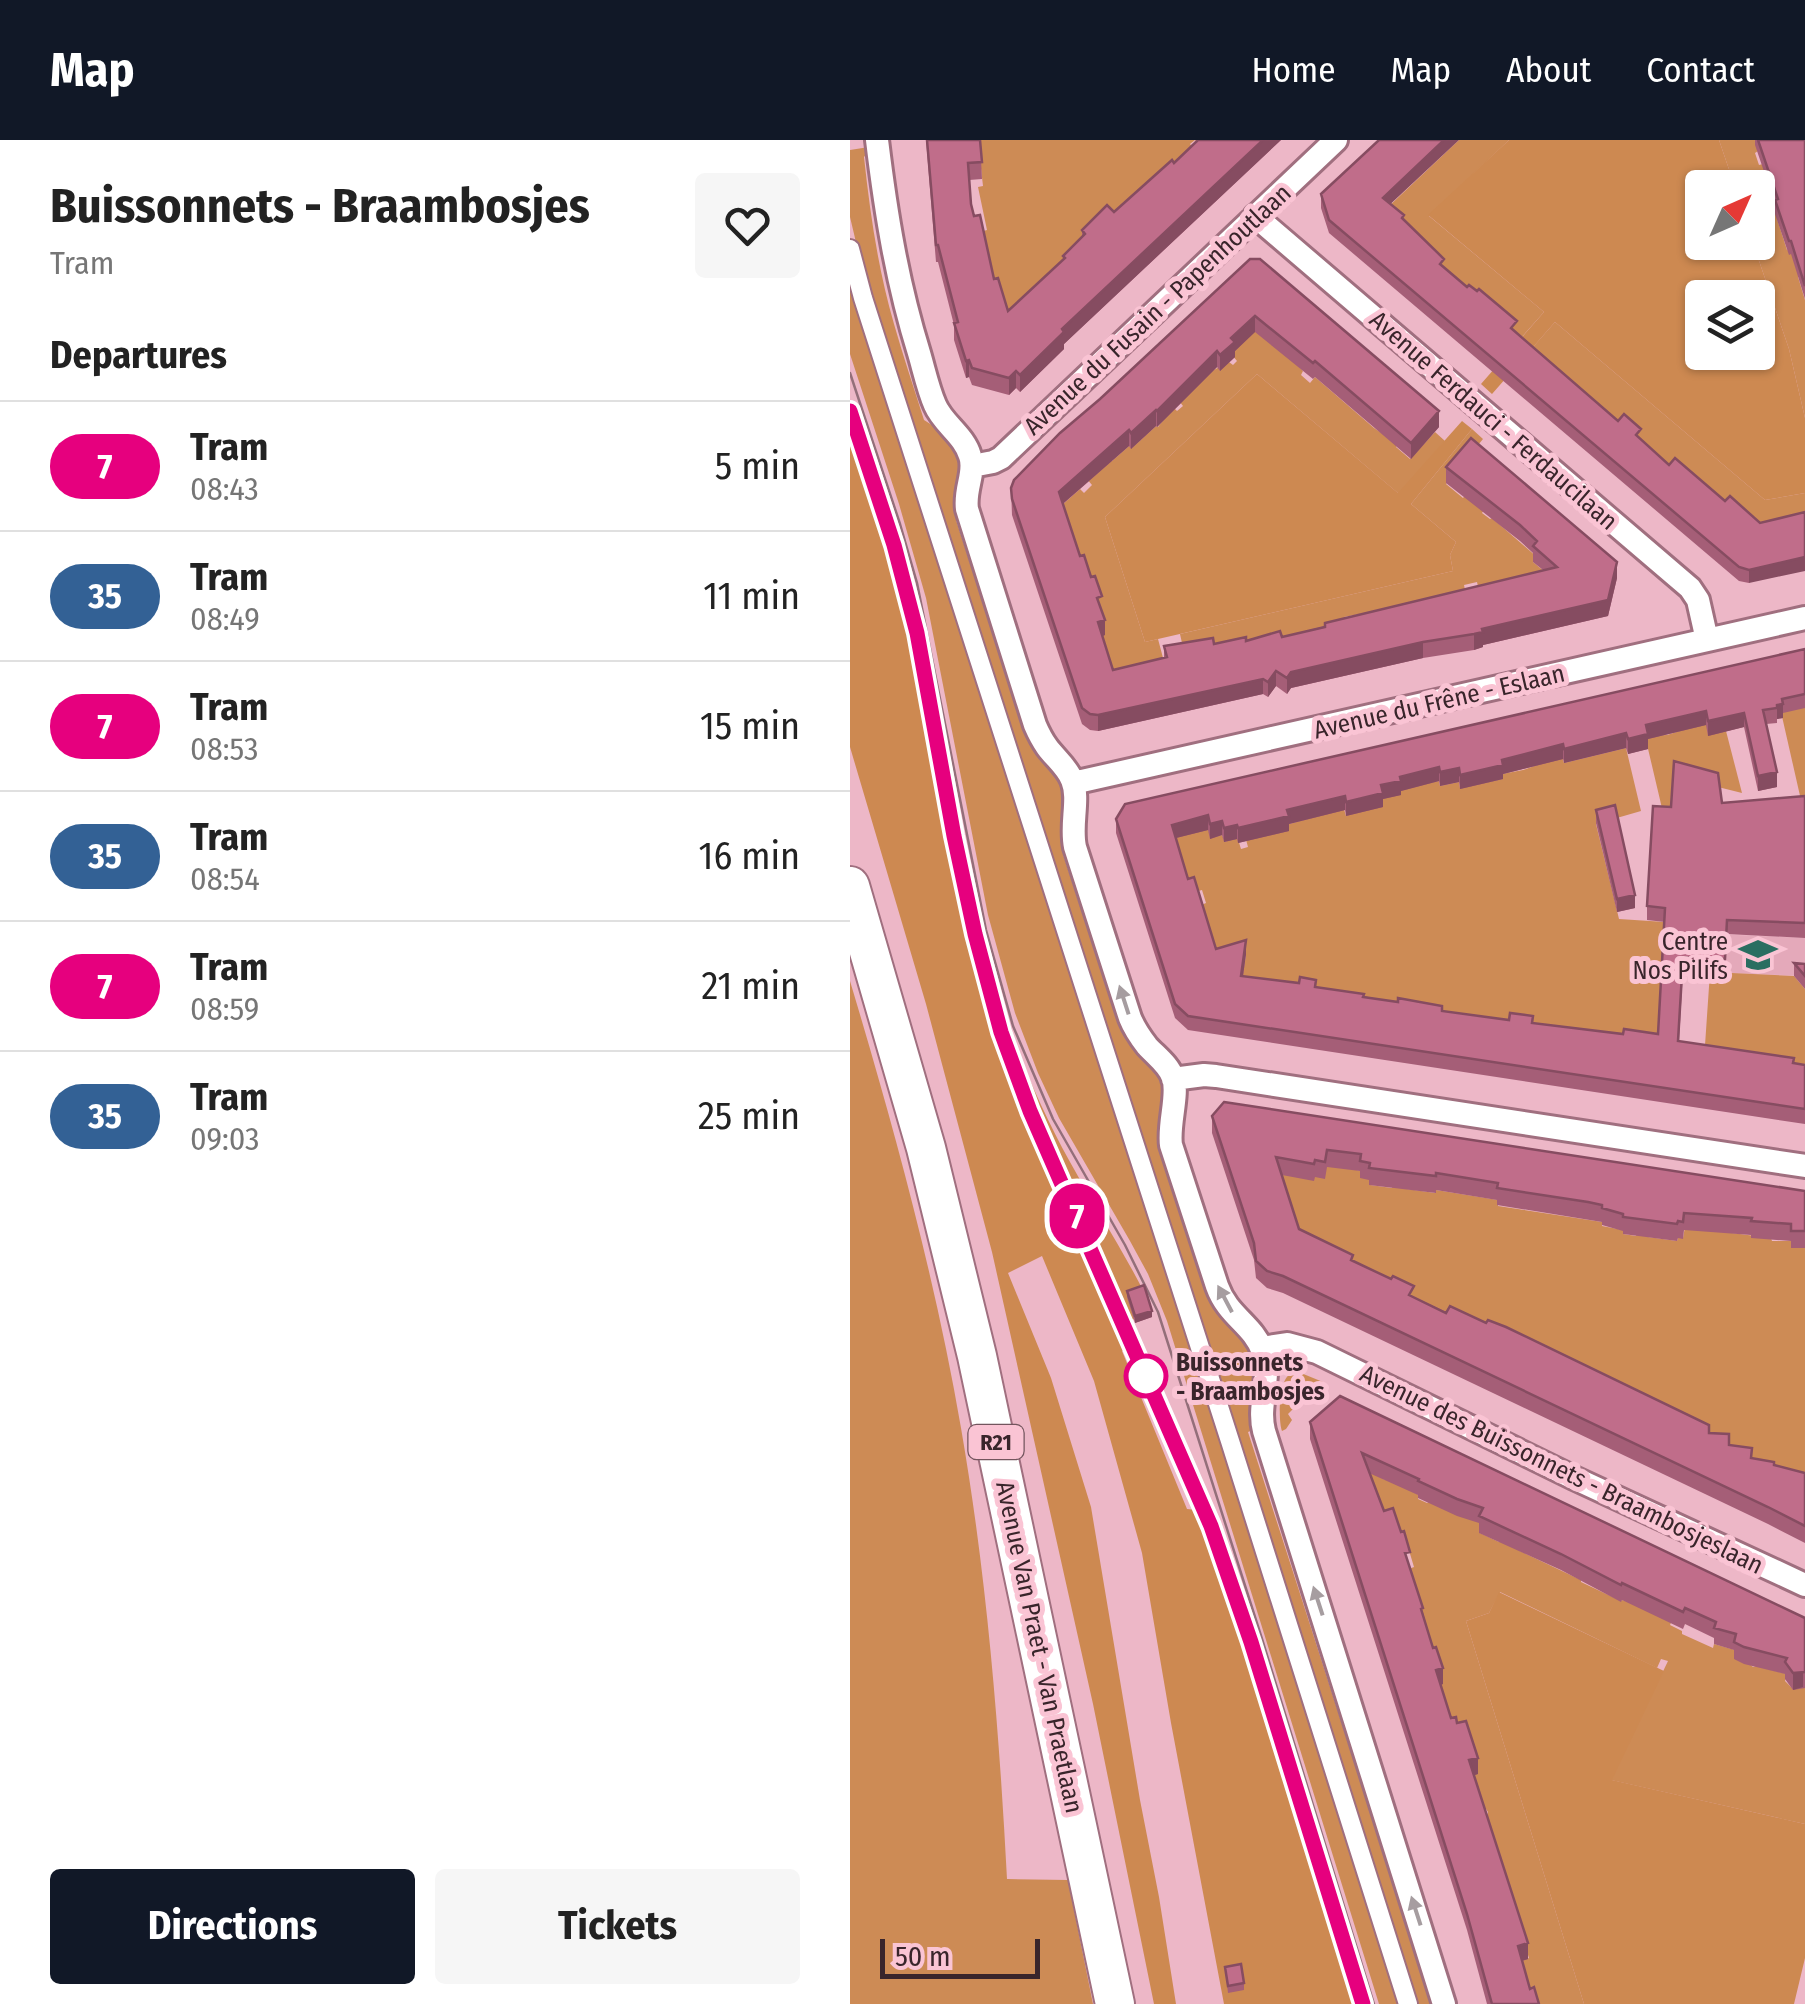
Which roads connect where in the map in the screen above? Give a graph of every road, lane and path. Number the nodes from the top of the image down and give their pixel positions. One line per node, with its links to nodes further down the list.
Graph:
1 (877, 140): 5 (street)
2 (1336, 140): 3 (street, Avenue du Fusain - Papenhoutlaan)
3 (1255, 216): 5 (street, Avenue du Fusain - Papenhoutlaan); 7 (street, Avenue Ferdauci - Ferdaucilaan)
4 (850, 249): 15 (street)
5 (972, 466): 8 (street)
6 (1805, 618): 7 (street, Avenue du Frêne - Eslaan)
7 (1707, 640): 8 (street, Avenue du Frêne - Eslaan)
8 (1073, 783): 10 (street, one-way to 8)
9 (850, 886): 14 (main road, Avenue Van Praet - Van Praetlaan / R21)
10 (1174, 1079): 11 (street); 12 (street, one-way to 10)
11 (1805, 1166)
12 (1262, 1348): 13 (street, Avenue des Buissonnets - Braambosjeslaan); 16 (street, one-way to 12)
13 (1805, 1586)
14 (1116, 2004)
15 (1408, 2004)
16 (1444, 2004)

